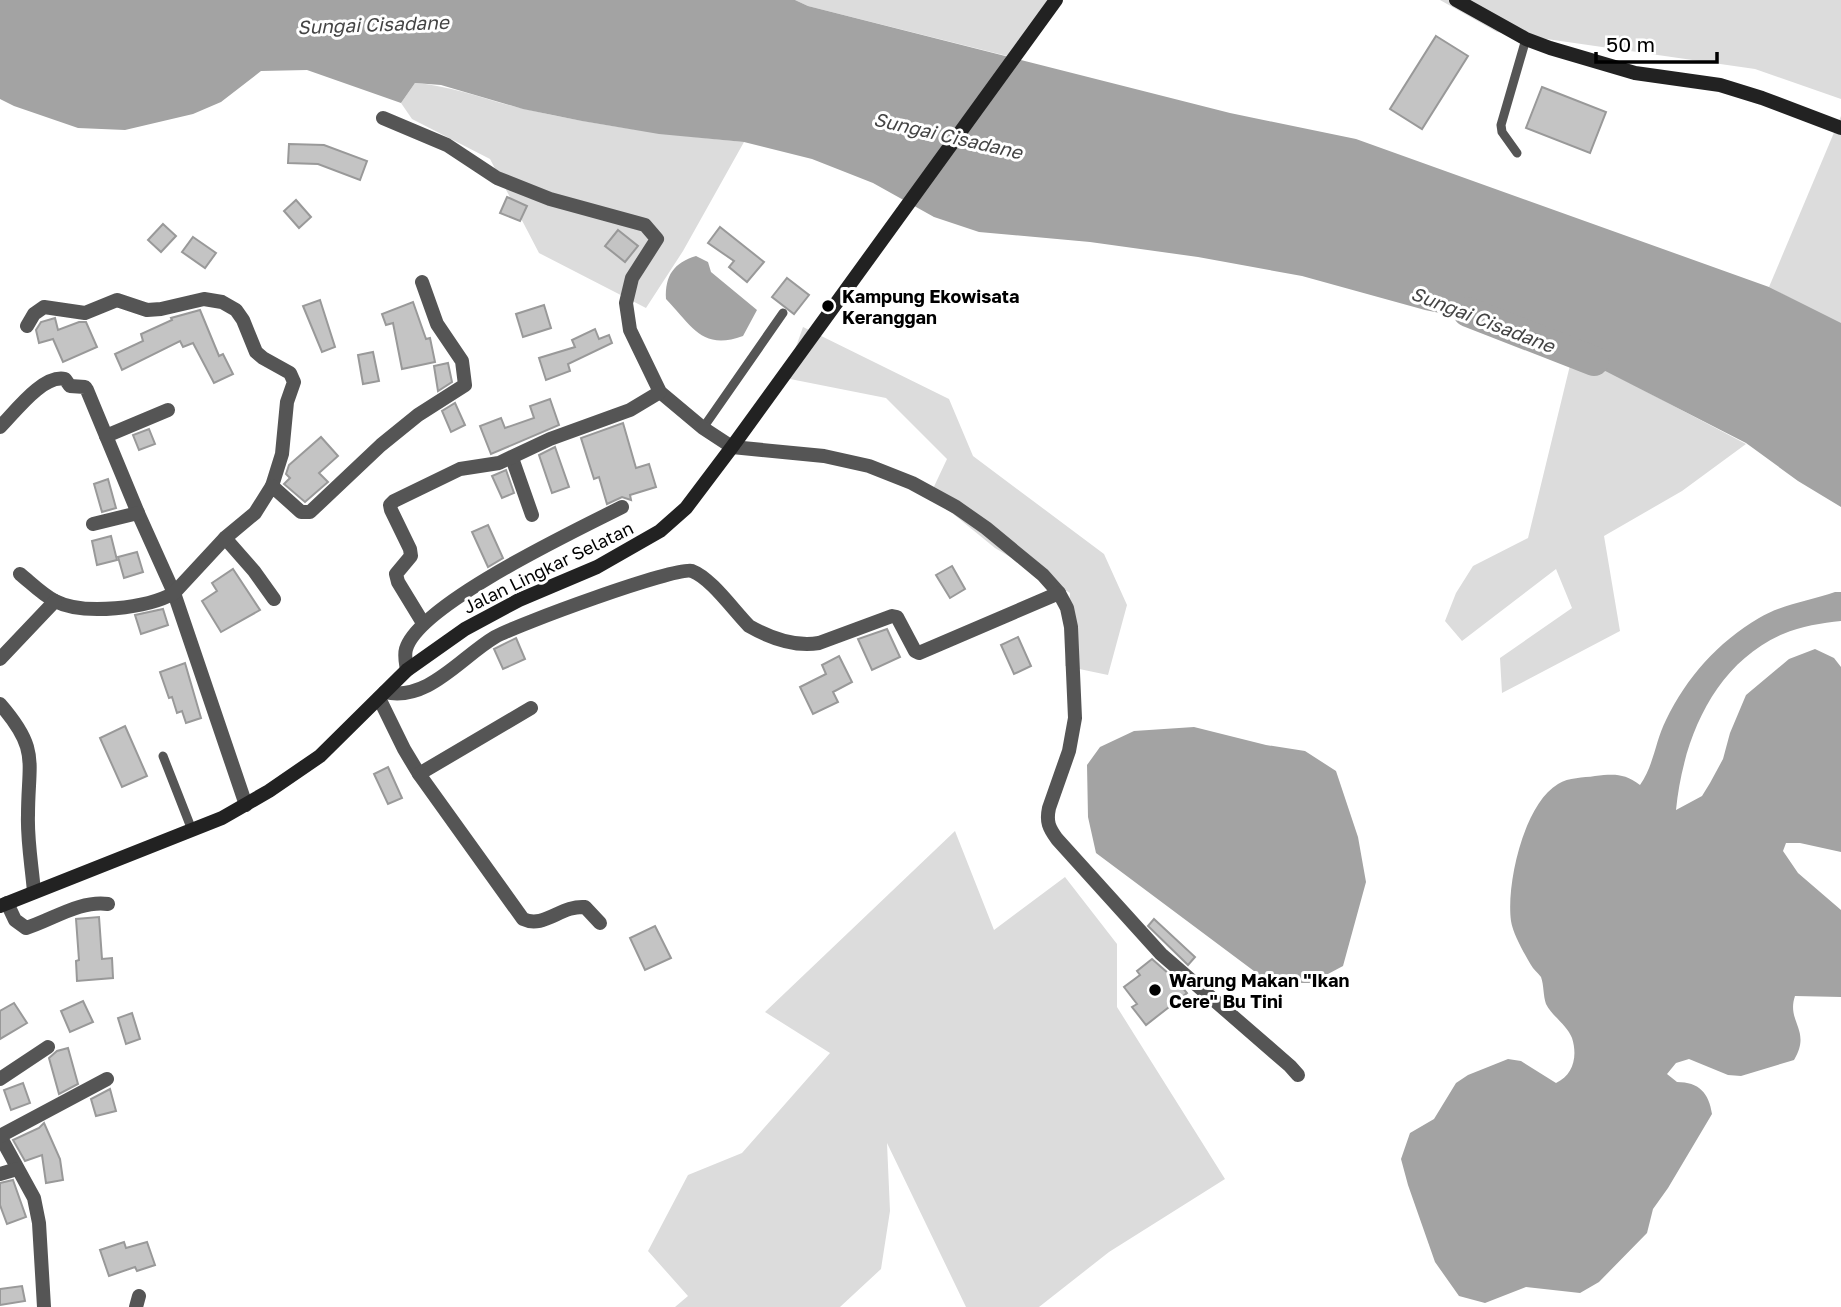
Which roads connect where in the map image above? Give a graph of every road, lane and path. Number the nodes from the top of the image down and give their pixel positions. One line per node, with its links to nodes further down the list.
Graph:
1 (1056, 0): 15 (main road, Jalan Lingkar Selatan)
2 (1456, 0): 3 (main road)
3 (1526, 39): 5 (main road); 6 (lane)
4 (383, 117): 10 (street)
5 (1841, 128)
6 (1517, 153)
7 (422, 282): 17 (street)
8 (783, 313): 13 (lane)
9 (27, 326): 17 (street)
10 (660, 392): 13 (street); 16 (street)
11 (168, 410): 14 (street)
12 (0, 427): 14 (street)
13 (703, 428): 15 (street)
14 (106, 436): 19 (street)
15 (732, 447): 25 (street); 30 (main road, Jalan Lingkar Selatan)
16 (512, 458): 20 (street); 28 (street)
17 (272, 486): 22 (street)
18 (622, 507): 28 (street)
19 (138, 513): 21 (street); 24 (street)
20 (531, 515)
21 (93, 524)
22 (225, 538): 24 (street); 26 (street)
23 (20, 574): 27 (street)
24 (174, 593): 27 (street); 36 (street)
25 (1059, 593): 31 (street); 43 (street)
26 (274, 599)
27 (55, 601): 29 (street)
28 (423, 623): 30 (street)
29 (0, 659)
30 (407, 670): 31 (main road, Jalan Lingkar Selatan)
31 (382, 695): 35 (street); 36 (main road, Jalan Lingkar Selatan)
32 (0, 704): 38 (street)
33 (531, 708): 35 (street)
34 (163, 756): 37 (lane)
35 (419, 774): 41 (street)
36 (246, 805): 37 (main road, Jalan Lingkar Selatan)
37 (192, 830): 38 (main road, Jalan Lingkar Selatan)
38 (34, 892): 40 (main road, Jalan Lingkar Selatan)
39 (108, 904): 40 (street)
40 (4, 905)
41 (600, 923)
42 (48, 1047): 44 (street)
43 (1298, 1075)
44 (0, 1079)
45 (107, 1079): 46 (street)
46 (0, 1136): 47 (street)
47 (17, 1168): 48 (street); 49 (street)
48 (0, 1174)
49 (44, 1307)

